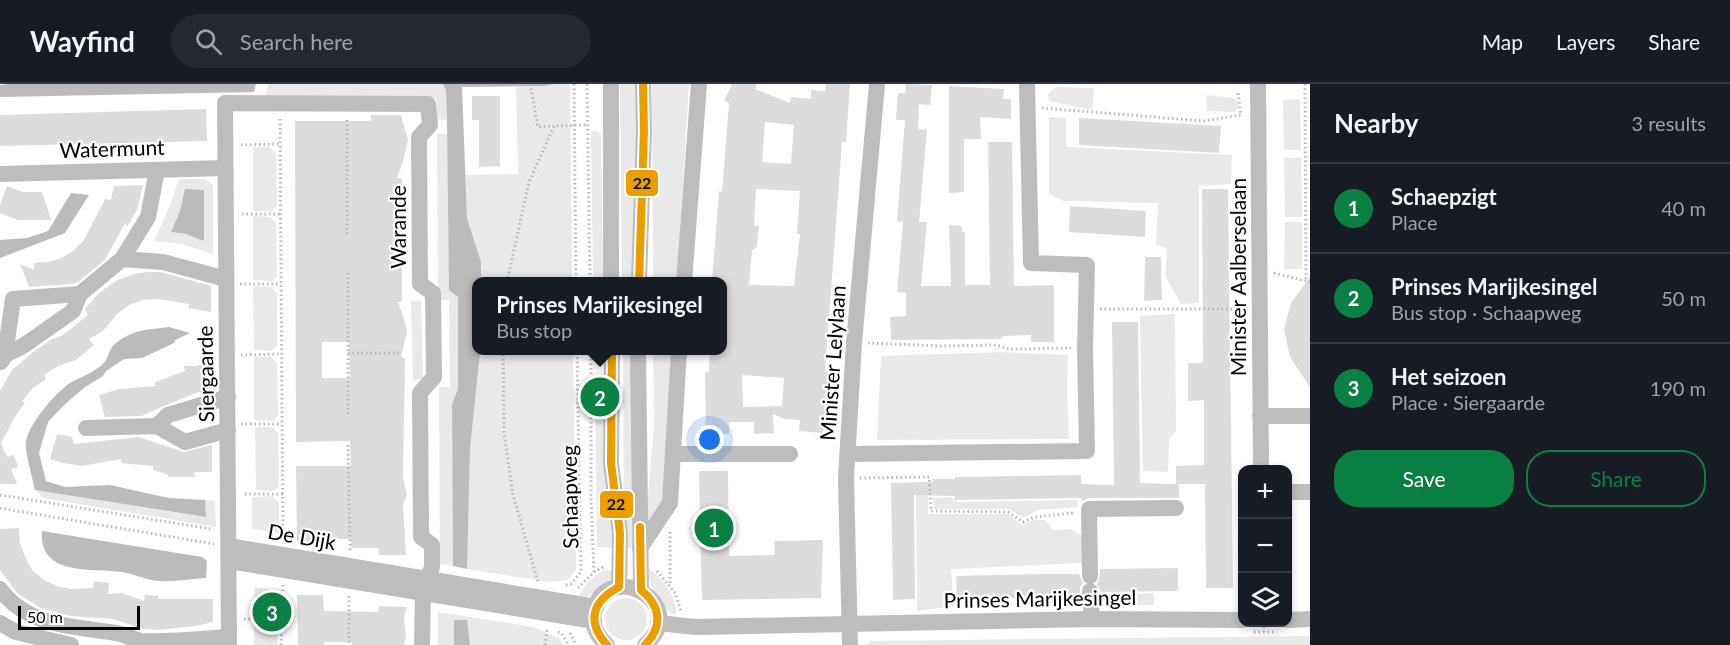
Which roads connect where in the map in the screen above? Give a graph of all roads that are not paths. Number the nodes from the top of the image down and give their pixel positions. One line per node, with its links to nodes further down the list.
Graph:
1 (610, 84): 12 (street)
2 (643, 84): 13 (street)
3 (699, 84): 14 (street)
4 (877, 84): 29 (street, Minister Lelylaan)
5 (1027, 84): 29 (street)
6 (1258, 84): 22 (street, Minister Aalberselaan)
7 (225, 103): 8 (street, Siergaarde); 37 (street, Warande)
8 (225, 168): 9 (street, Watermunt); 15 (street, Siergaarde)
9 (157, 170): 10 (street, Watermunt); 11 (street)
10 (0, 174)
11 (122, 259): 15 (street); 16 (street)
12 (611, 277)
13 (639, 277)
14 (684, 277)
15 (226, 282): 21 (street, Siergaarde)
16 (80, 294): 20 (street); 20 (street)
17 (612, 355): 38 (street, Schaapweg)
18 (638, 355): 35 (street)
19 (679, 355): 27 (street)
20 (2, 359)
21 (228, 397): 24 (street); 26 (street, Siergaarde)
22 (1260, 416): 23 (street); 30 (street, Minister Aalberselaan)
23 (1310, 416)
24 (157, 426): 25 (street); 26 (street)
25 (86, 428)
26 (228, 429): 34 (street, Siergaarde)
27 (673, 454): 28 (street); 35 (street)
28 (790, 454)
29 (849, 454): 49 (street, Minister Lelylaan)
30 (1261, 465)
31 (1292, 492): 32 (street)
32 (1310, 492)
33 (1176, 508): 43 (street)
34 (229, 546): 36 (street, De Dijk); 36 (street, De Dijk); 50 (street, Siergaarde)
35 (640, 548): 40 (street)
36 (350, 574): 37 (street, De Dijk)
37 (425, 586): 41 (street, De Dijk); 54 (street, Warande)
38 (619, 587): 40 (street); 41 (street)
39 (0, 589): 46 (street)
40 (641, 590): 48 (street)
41 (595, 614): 55 (street)
42 (1310, 619): 45 (street)
43 (1092, 620): 44 (street, Prinses Marijkesingel); 49 (street, Prinses Marijkesingel)
44 (1238, 620)
45 (1292, 620)
46 (45, 622): 51 (street); 52 (street)
47 (0, 623): 51 (street)
48 (658, 623): 49 (street, Prinses Marijkesingel); 56 (street)
49 (849, 623): 57 (street, Minister Lelylaan)
50 (229, 634): 52 (street)
51 (42, 640): 53 (street)
52 (135, 643)
53 (71, 645)
54 (422, 645)
55 (607, 645)
56 (645, 645)
57 (850, 645)

